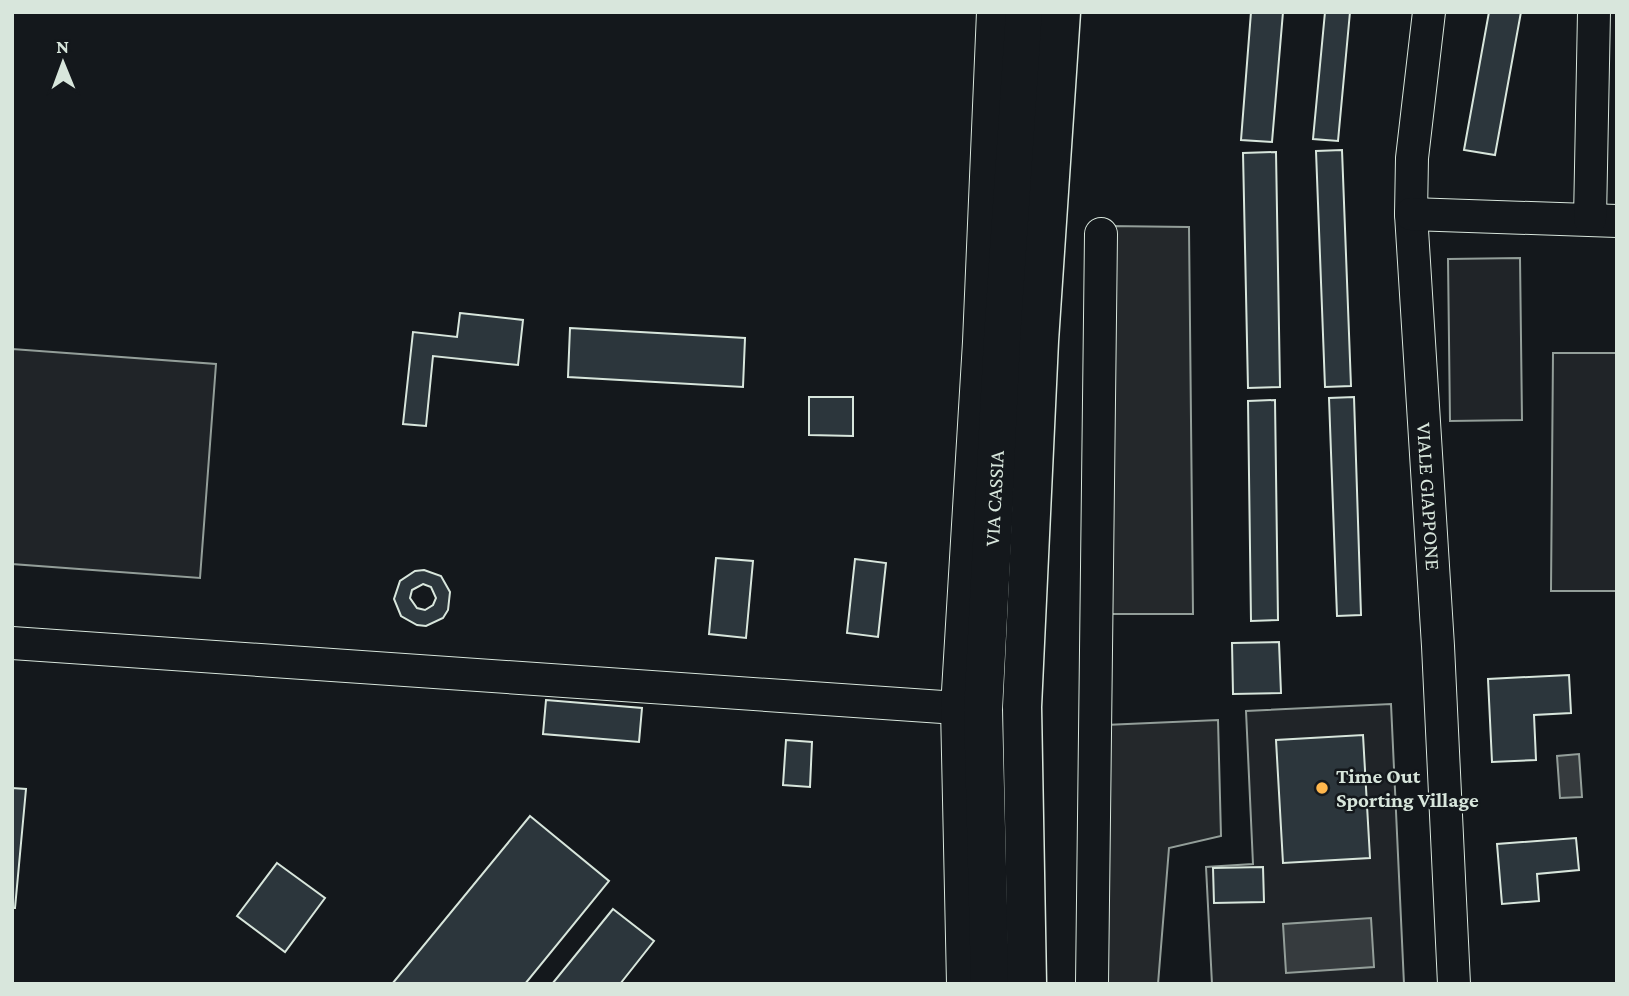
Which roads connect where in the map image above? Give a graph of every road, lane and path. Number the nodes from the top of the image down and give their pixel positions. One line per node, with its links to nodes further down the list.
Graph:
1 (993, 12): 10 (street)
2 (1025, 12): 12 (highway, VIA CASSIA)
3 (1060, 12): 13 (highway, VIA CASSIA)
4 (1429, 12): 6 (street, VIALE GIAPPONE)
5 (1594, 12): 7 (street)
6 (1411, 214): 7 (street); 15 (street, VIALE GIAPPONE)
7 (1603, 220)
8 (1101, 234): 14 (street)
9 (12, 643): 10 (street)
10 (957, 708): 11 (street)
11 (963, 984)
12 (990, 984)
13 (1027, 984)
14 (1092, 984)
15 (1454, 984)

